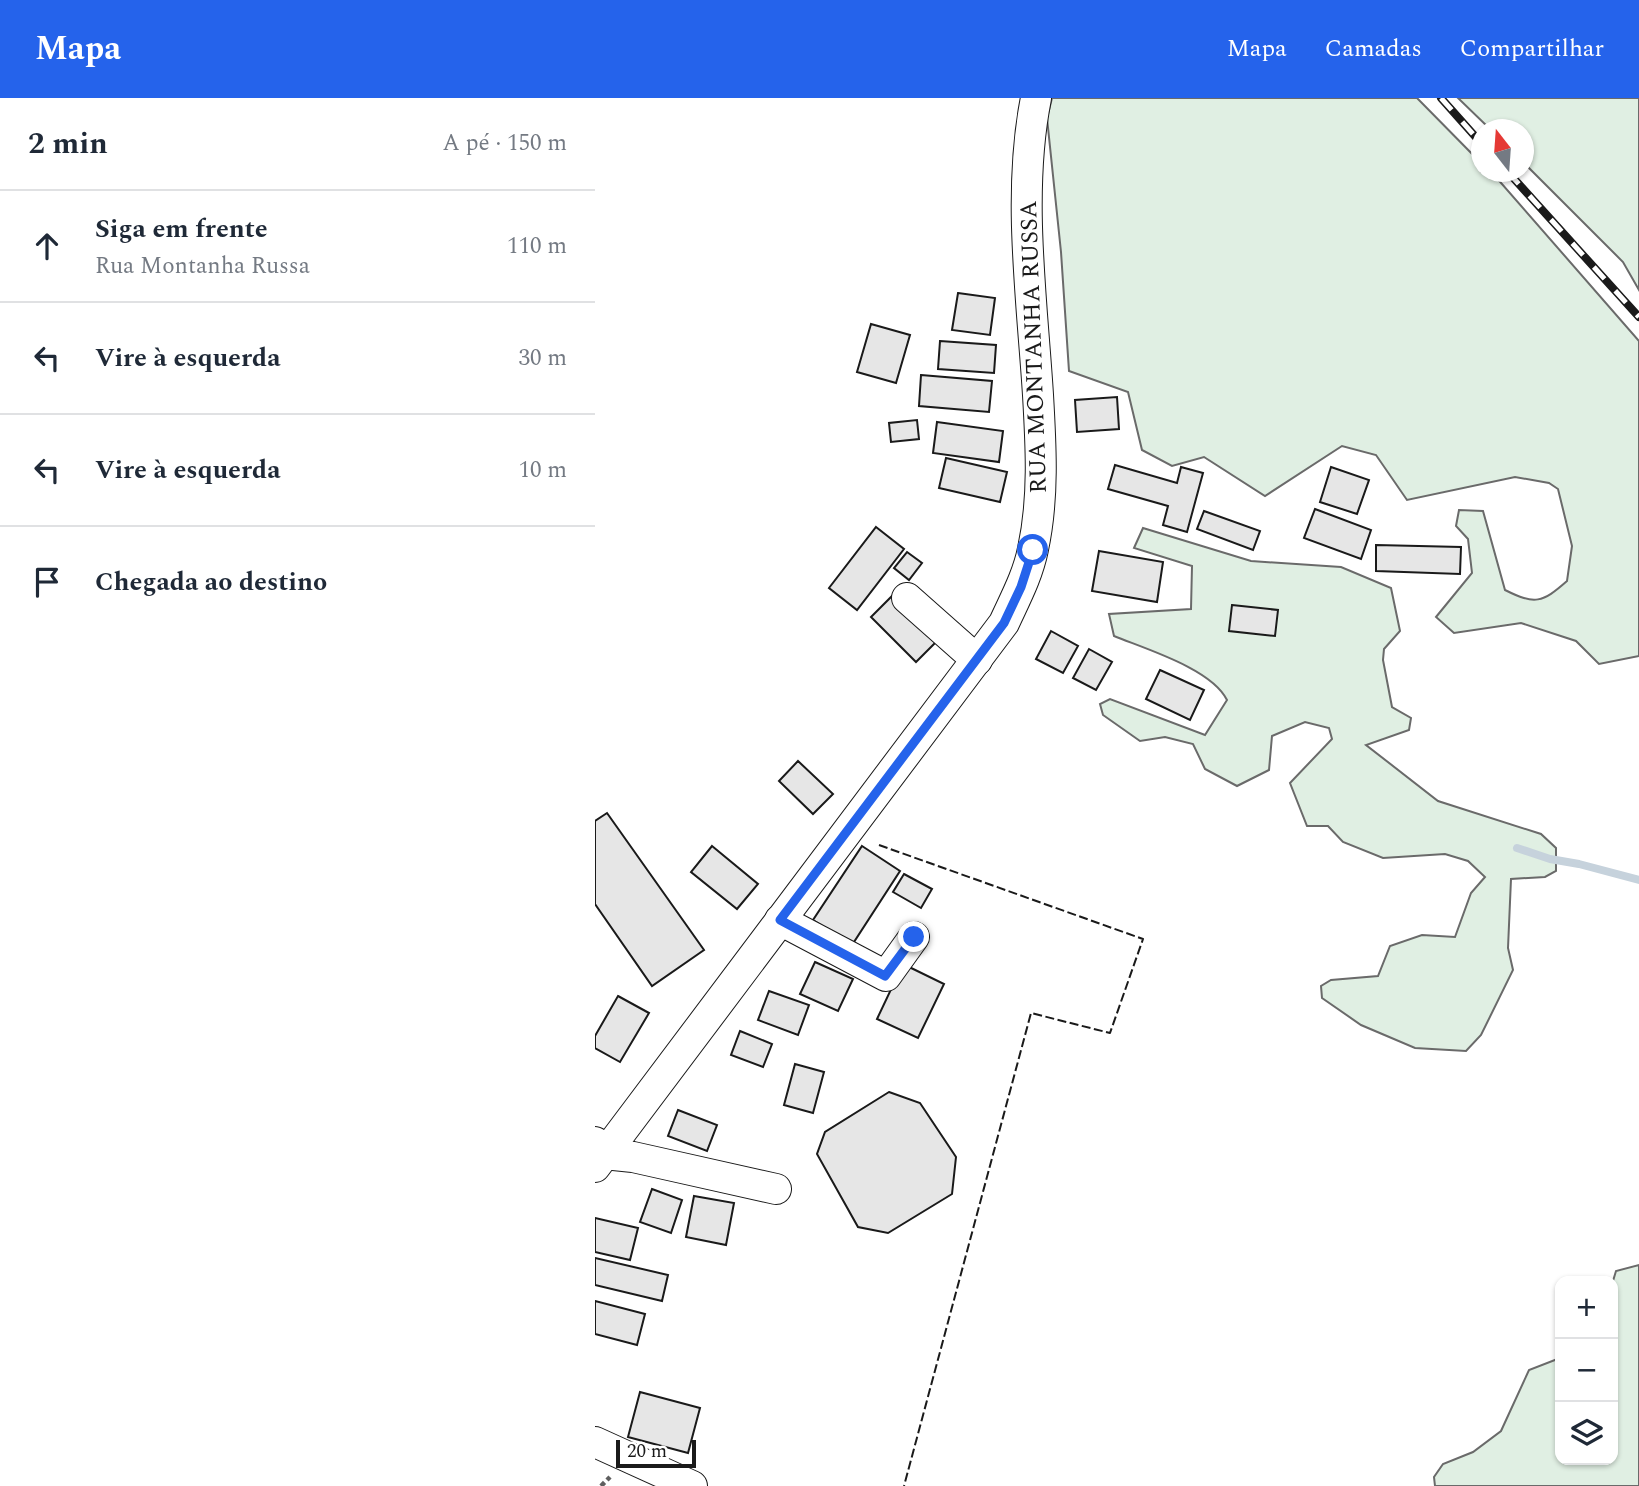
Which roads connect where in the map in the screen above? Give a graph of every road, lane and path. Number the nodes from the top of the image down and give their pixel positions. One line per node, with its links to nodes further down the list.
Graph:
1 (1037, 98): 3 (street, RUA MONTANHA RUSSA)
2 (907, 598): 3 (street)
3 (977, 660): 4 (street, RUA MONTANHA RUSSA)
4 (780, 920): 5 (street); 6 (street, RUA MONTANHA RUSSA)
5 (914, 937)
6 (598, 1154): 7 (street)
7 (776, 1189)
8 (595, 1442): 9 (street)
9 (692, 1486)

